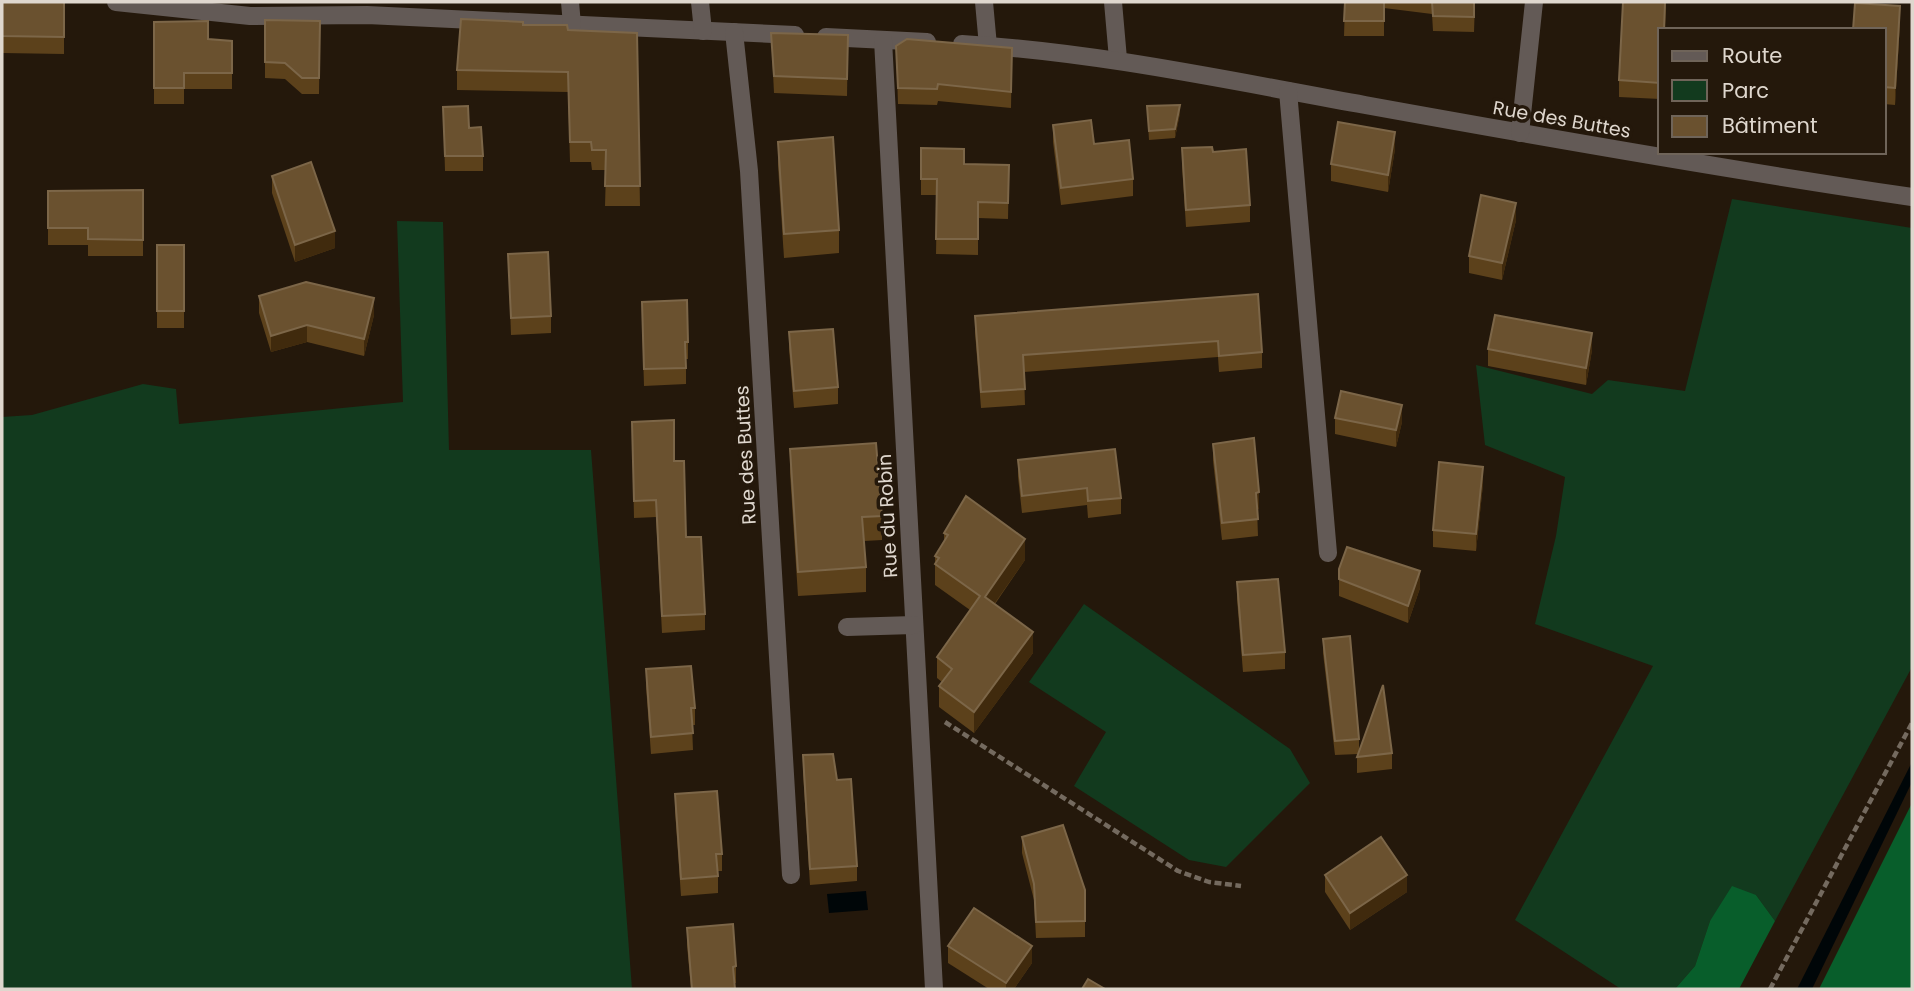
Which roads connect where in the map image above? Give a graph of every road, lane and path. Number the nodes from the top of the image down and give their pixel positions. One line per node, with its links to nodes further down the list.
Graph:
1 (116, 2): 7 (street, Rue des Buttes)
2 (570, 2): 8 (street)
3 (700, 2): 9 (street)
4 (984, 2): 12 (street)
5 (1113, 2): 13 (street)
6 (1534, 2): 15 (street)
7 (356, 8): 8 (street, Rue des Buttes)
8 (572, 24): 9 (street, Rue des Buttes)
9 (703, 31): 10 (street, Rue des Buttes)
10 (734, 32): 11 (street, Rue des Buttes); 22 (street, Rue des Buttes)
11 (883, 40): 12 (street, Rue des Buttes); 18 (street, Rue du Robin)
12 (988, 46): 13 (street, Rue des Buttes)
13 (1118, 59): 14 (street, Rue des Buttes)
14 (1288, 91): 15 (street, Rue des Buttes); 17 (street)
15 (1520, 133): 16 (street, Rue des Buttes)
16 (1912, 197)
17 (1328, 553)
18 (914, 625): 19 (street); 20 (street, Rue du Robin)
19 (847, 627)
20 (919, 706): 23 (path); 24 (street, Rue du Robin)
21 (1912, 723): 25 (path)
22 (791, 875)
23 (1241, 886)
24 (934, 989)
25 (1770, 989)

